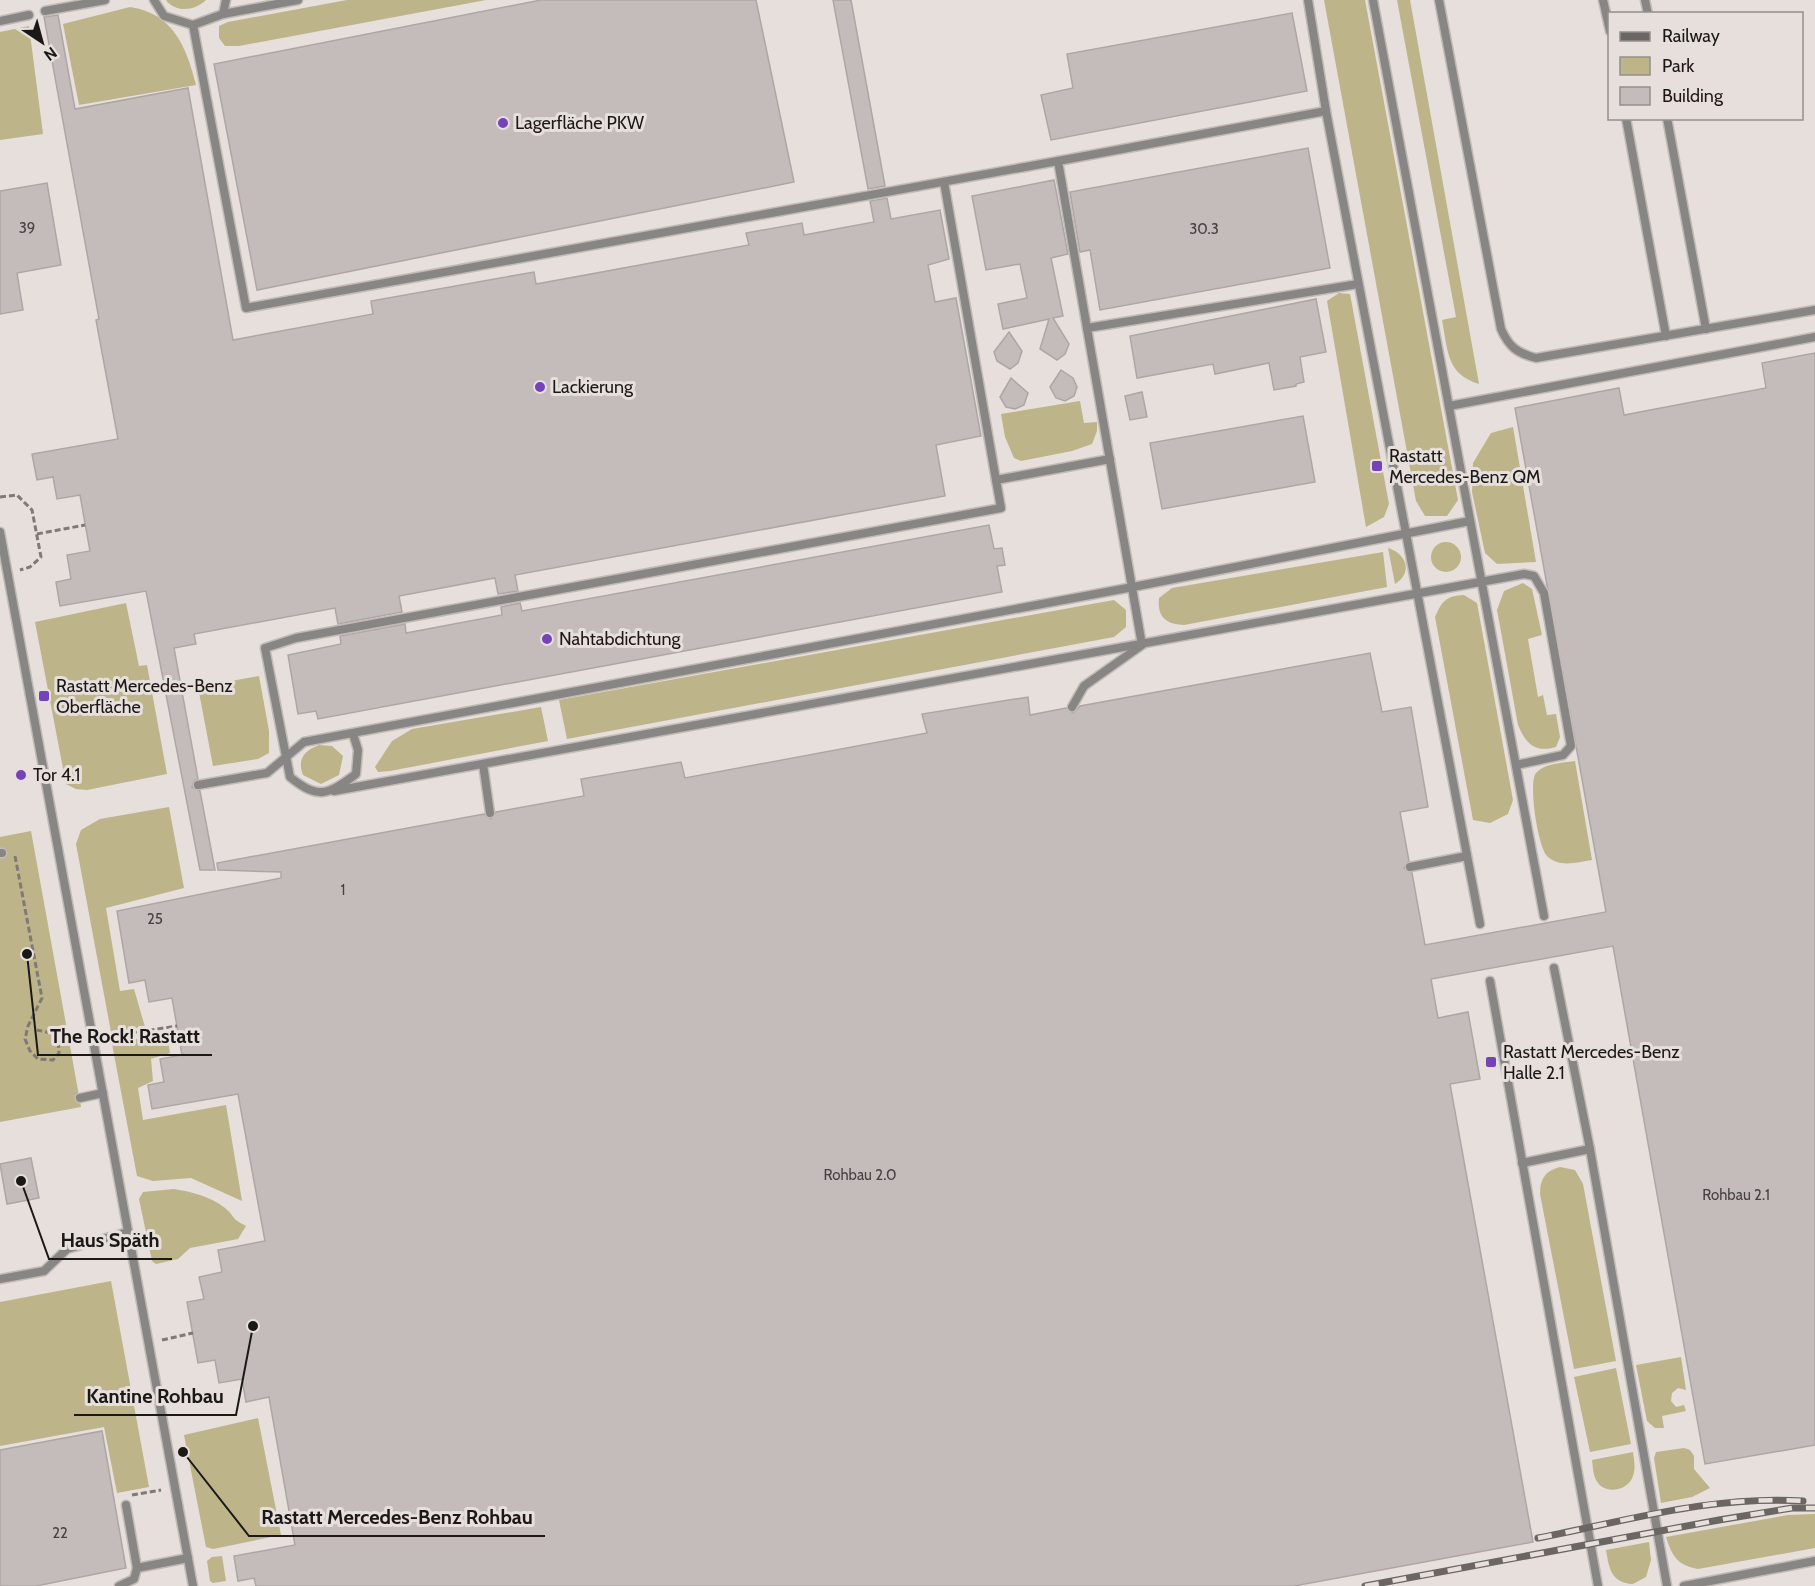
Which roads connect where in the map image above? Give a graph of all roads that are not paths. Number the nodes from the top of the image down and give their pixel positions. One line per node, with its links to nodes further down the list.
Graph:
1 (105, 0): 9 (lane)
2 (154, 0): 14 (lane)
3 (226, 0): 10 (lane)
4 (298, 0): 10 (lane)
5 (1308, 0): 15 (lane)
6 (1373, 0): 26 (lane)
7 (1439, 0): 24 (lane)
8 (1603, 0): 13 (lane)
9 (45, 12)
10 (223, 14): 14 (lane)
11 (29, 15): 12 (lane)
12 (0, 21)
13 (1608, 22)
14 (193, 25): 19 (lane)
15 (1326, 111): 18 (lane); 20 (lane)
16 (1626, 120): 24 (lane)
17 (1667, 120): 23 (lane)
18 (1058, 161): 19 (lane); 22 (lane)
19 (944, 182): 28 (lane)
20 (1358, 284): 22 (lane); 31 (lane)
21 (1815, 310): 23 (lane)
22 (1087, 328): 27 (lane)
23 (1706, 329): 24 (lane)
24 (1666, 336)
25 (1815, 337): 26 (lane)
26 (1449, 406): 29 (lane)
27 (1110, 459): 28 (lane); 33 (lane)
28 (996, 480): 38 (lane)
29 (1470, 520): 31 (lane); 32 (lane)
30 (0, 532): 50 (lane)
31 (1406, 532): 33 (lane); 34 (lane)
32 (1482, 581): 34 (lane); 40 (lane); 40 (lane)
33 (1133, 587): 35 (lane); 37 (lane)
34 (1417, 593): 35 (lane); 44 (lane)
35 (1142, 645): 36 (lane); 39 (lane)
36 (1072, 707)
37 (353, 734): 38 (lane); 42 (lane)
38 (284, 761): 41 (lane); 42 (lane)
39 (483, 764): 42 (lane); 43 (lane)
40 (1516, 765): 46 (lane)
41 (198, 785)
42 (334, 791)
43 (490, 813)
44 (1467, 856): 45 (lane); 47 (lane)
45 (1410, 867)
46 (1544, 916)
47 (1480, 924)
48 (1554, 968): 52 (lane)
49 (1490, 981): 53 (lane)
50 (103, 1093): 51 (lane); 54 (lane)
51 (80, 1098)
52 (1590, 1149): 53 (lane); 63 (lane)
53 (1522, 1163): 62 (lane)
54 (128, 1232): 55 (lane); 57 (lane)
55 (0, 1279)
56 (125, 1501): 59 (lane)
57 (188, 1558): 59 (lane); 61 (lane)
58 (1815, 1561): 64 (lane)
59 (137, 1568): 60 (lane)
60 (119, 1586)
61 (193, 1586)
62 (1598, 1586)
63 (1667, 1586)
64 (1684, 1586)

